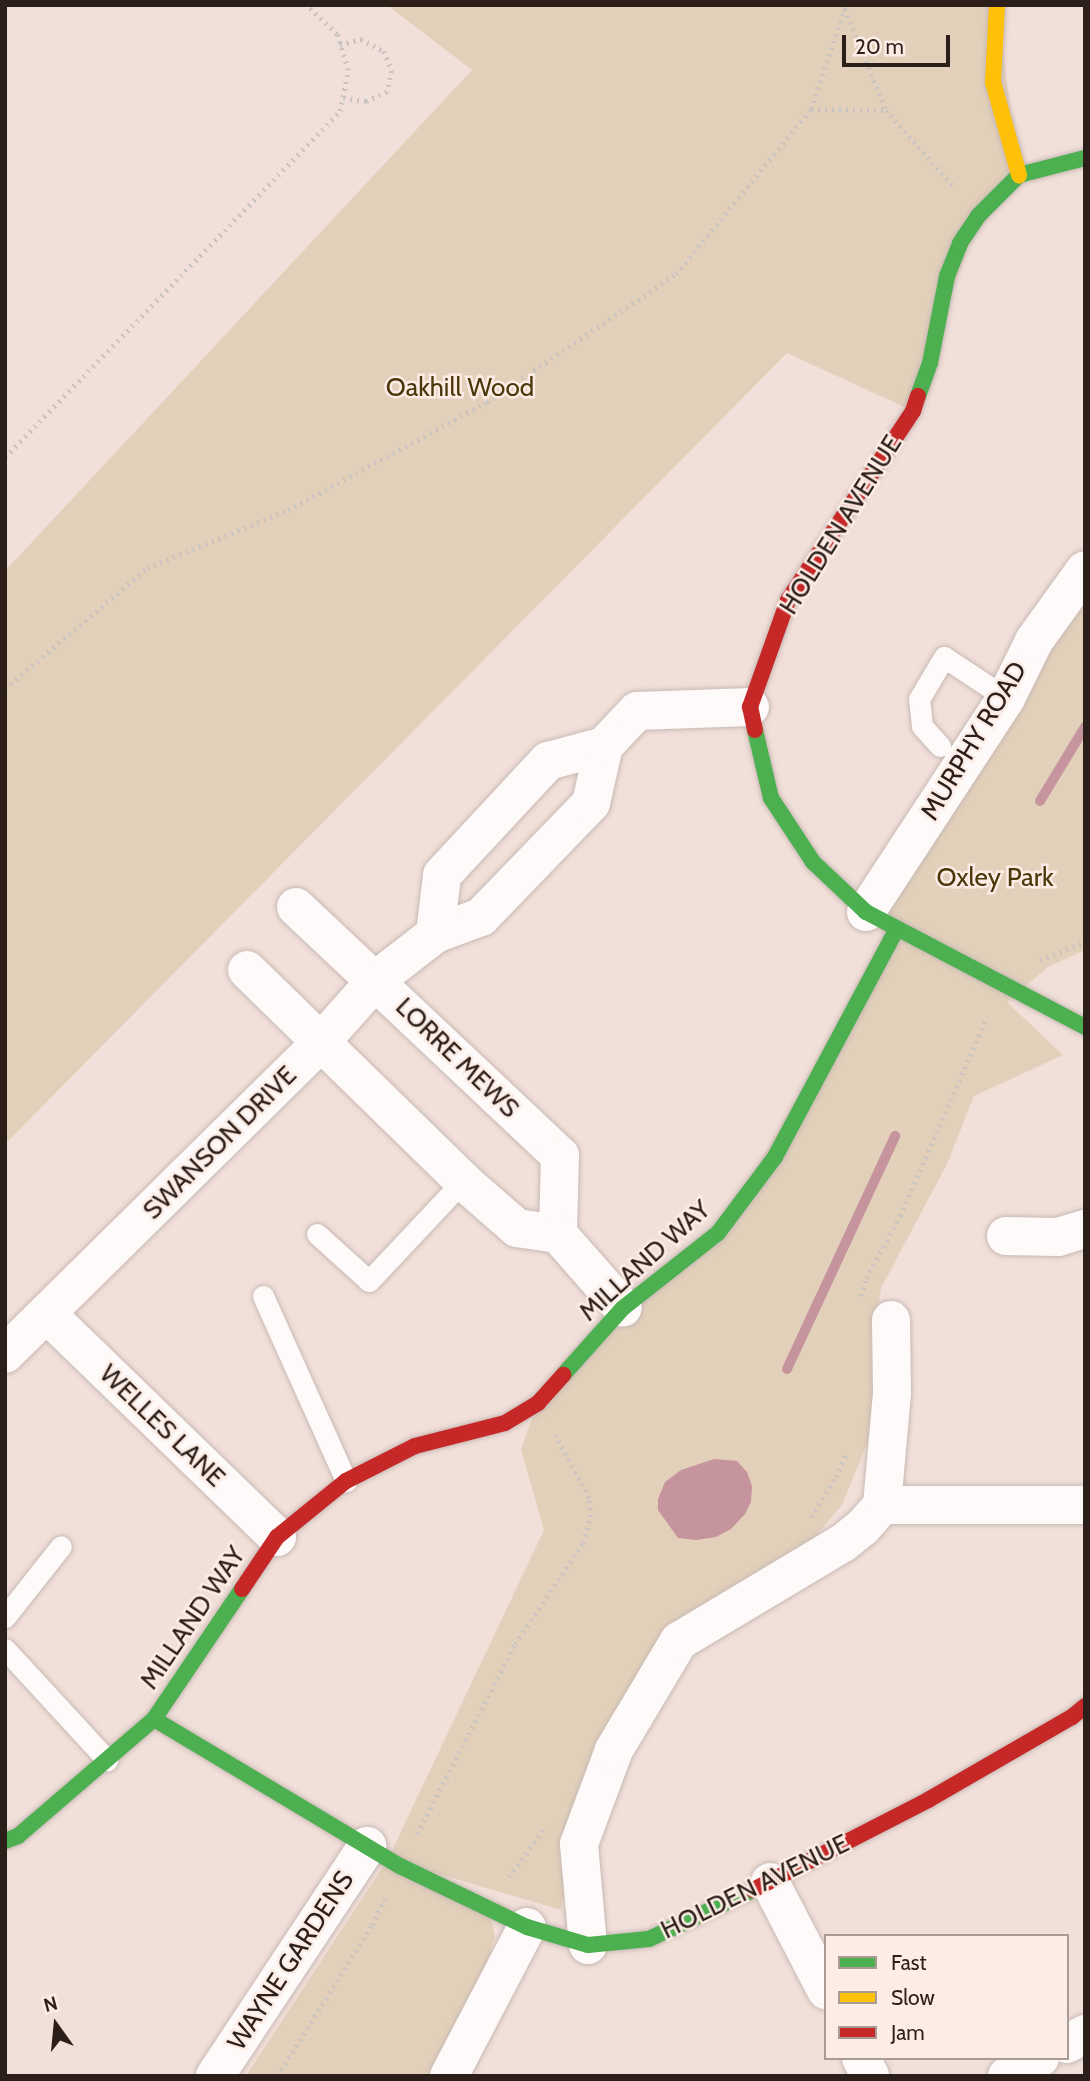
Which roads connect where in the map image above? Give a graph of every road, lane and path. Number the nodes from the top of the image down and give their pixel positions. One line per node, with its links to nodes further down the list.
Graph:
1 (306, 5): 4 (path)
2 (997, 5): 9 (street)
3 (845, 7): 6 (path); 7 (path)
4 (340, 45): 5 (path); 5 (path)
5 (343, 98): 11 (path)
6 (811, 109): 7 (path); 13 (path)
7 (886, 110): 10 (path)
8 (1085, 158): 9 (street)
9 (1019, 175): 10 (street, HOLDEN AVENUE)
10 (978, 216): 15 (street, HOLDEN AVENUE)
11 (5, 457)
12 (1085, 570): 14 (street, MURPHY ROAD)
13 (5, 689)
14 (1006, 698): 17 (lane); 19 (street, MURPHY ROAD)
15 (750, 707): 16 (street); 19 (street)
16 (604, 746): 20 (street, SWANSON DRIVE); 20 (street)
17 (940, 746)
18 (296, 907): 23 (street, LORRE MEWS)
19 (881, 921): 24 (street); 33 (street, MILLAND WAY)
20 (435, 934): 23 (street, SWANSON DRIVE)
21 (1085, 942): 24 (path)
22 (247, 970): 26 (street)
23 (376, 980): 26 (street, SWANSON DRIVE); 30 (street, LORRE MEWS)
24 (1002, 982): 25 (street); 34 (path)
25 (1082, 1018)
26 (321, 1042): 27 (street); 35 (street, SWANSON DRIVE)
27 (463, 1181): 29 (lane); 30 (street)
28 (1085, 1229): 31 (street)
29 (317, 1234)
30 (558, 1234): 33 (street)
31 (1006, 1236)
32 (263, 1296): 39 (lane)
33 (623, 1308): 37 (street, MILLAND WAY)
34 (875, 1310): 40 (street)
35 (48, 1315): 36 (street, SWANSON DRIVE); 43 (street, WELLES LANE)
36 (5, 1354)
37 (538, 1404): 39 (street, MILLAND WAY); 53 (path)
38 (850, 1444): 42 (path)
39 (346, 1480): 43 (street, MILLAND WAY)
40 (882, 1505): 41 (street); 57 (street)
41 (1085, 1505)
42 (810, 1518)
43 (277, 1536): 48 (street, MILLAND WAY)
44 (61, 1546): 45 (lane)
45 (5, 1618)
46 (5, 1649): 49 (lane)
47 (1085, 1706): 54 (street, HOLDEN AVENUE)
48 (154, 1719): 49 (street, MILLAND WAY); 52 (street, HOLDEN AVENUE)
49 (107, 1760): 51 (street, MILLAND WAY)
50 (551, 1818): 55 (path)
51 (5, 1841)
52 (367, 1846): 53 (street, HOLDEN AVENUE); 62 (street, WAYNE GARDENS)
53 (400, 1866): 55 (street, HOLDEN AVENUE); 63 (path)
54 (770, 1882): 57 (street, HOLDEN AVENUE); 58 (street)
55 (488, 1906): 56 (street, HOLDEN AVENUE)
56 (527, 1927): 57 (street, HOLDEN AVENUE); 64 (street)
57 (588, 1945)
58 (824, 1986)
59 (1085, 2034): 60 (street)
60 (1069, 2043)
61 (862, 2060): 65 (street)
62 (215, 2076)
63 (277, 2076)
64 (449, 2076)
65 (870, 2076)

